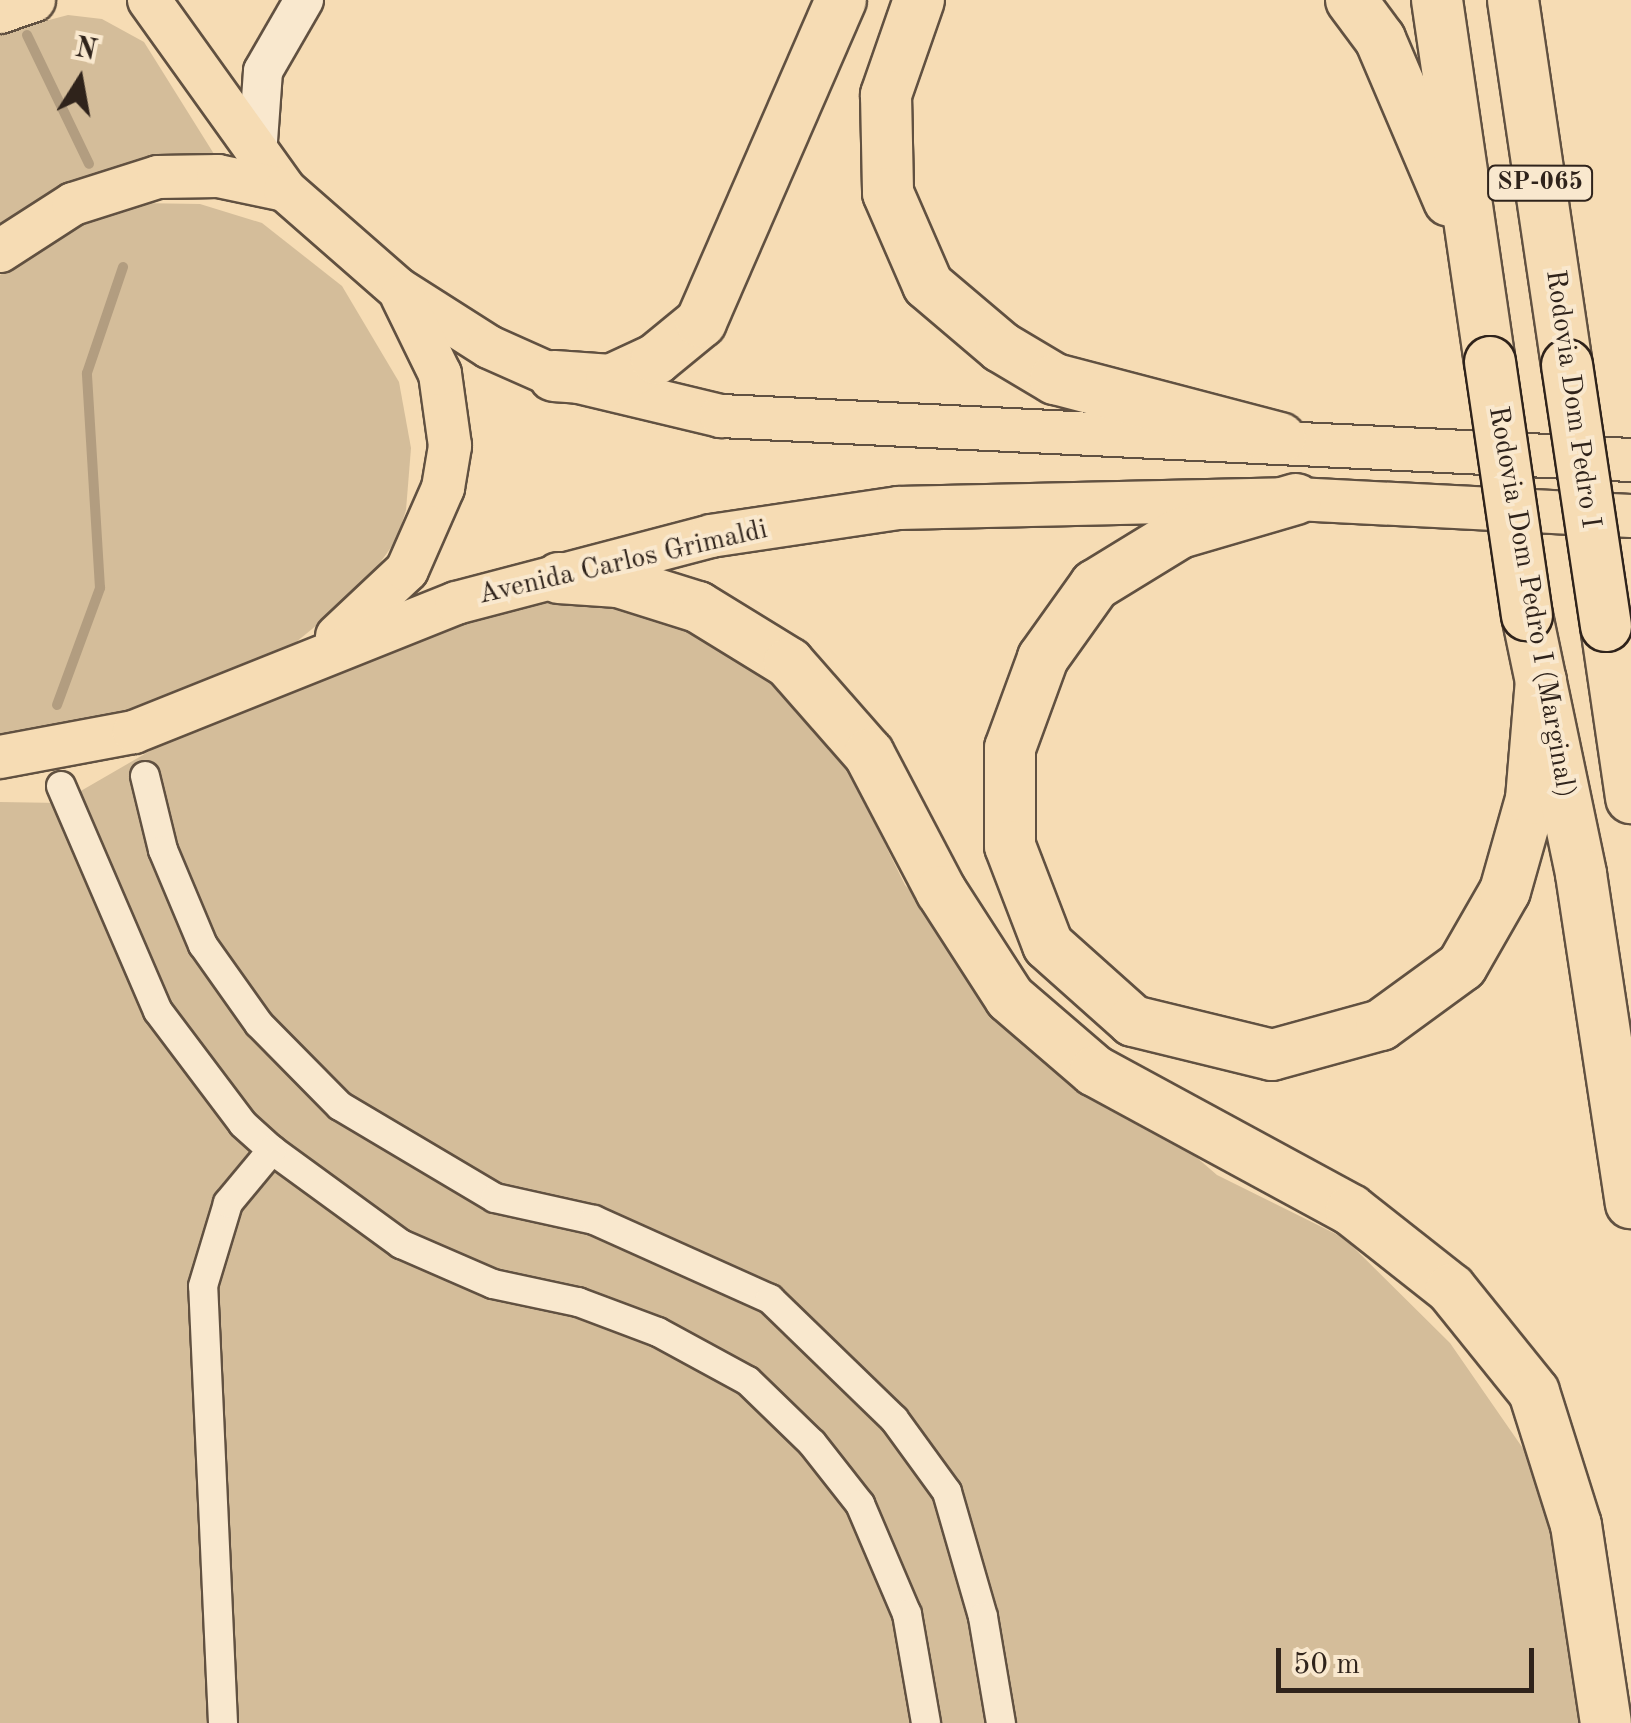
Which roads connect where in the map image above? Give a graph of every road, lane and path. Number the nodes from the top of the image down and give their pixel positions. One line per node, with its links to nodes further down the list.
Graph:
1 (34, 0): 9 (main road)
2 (150, 0): 10 (main road)
3 (304, 0): 10 (street)
4 (841, 0): 15 (highway)
5 (919, 0): 16 (highway)
6 (1351, 0): 13 (highway)
7 (1438, 0): 13 (highway, Rodovia Dom Pedro I (Marginal) / SP-065)
8 (1514, 0): 26 (highway, Rodovia Dom Pedro I / SP-065, bridge)
9 (0, 12)
10 (257, 155): 11 (main road)
11 (286, 190): 12 (main road); 14 (main road)
12 (0, 251)
13 (1476, 263): 22 (highway, Rodovia Dom Pedro I (Marginal) / SP-065, bridge)
14 (398, 290): 15 (main road); 21 (main road)
15 (554, 376): 16 (main road)
16 (1280, 438): 17 (main road)
17 (1631, 460)
18 (1296, 499): 19 (main road, Avenida Carlos Grimaldi); 20 (main road, Avenida Carlos Grimaldi); 22 (highway)
19 (1631, 516)
20 (559, 578): 21 (main road, Avenida Carlos Grimaldi); 32 (highway)
21 (288, 671): 23 (main road, Avenida Carlos Grimaldi)
22 (1541, 680): 28 (highway, Rodovia Dom Pedro I (Marginal) / SP-065)
23 (0, 757)
24 (146, 776): 31 (street)
25 (62, 786): 27 (street)
26 (1631, 798)
27 (272, 1150): 29 (street); 30 (street)
28 (1631, 1203)
29 (223, 1723)
30 (926, 1723)
31 (1001, 1723)
32 (1606, 1723)

